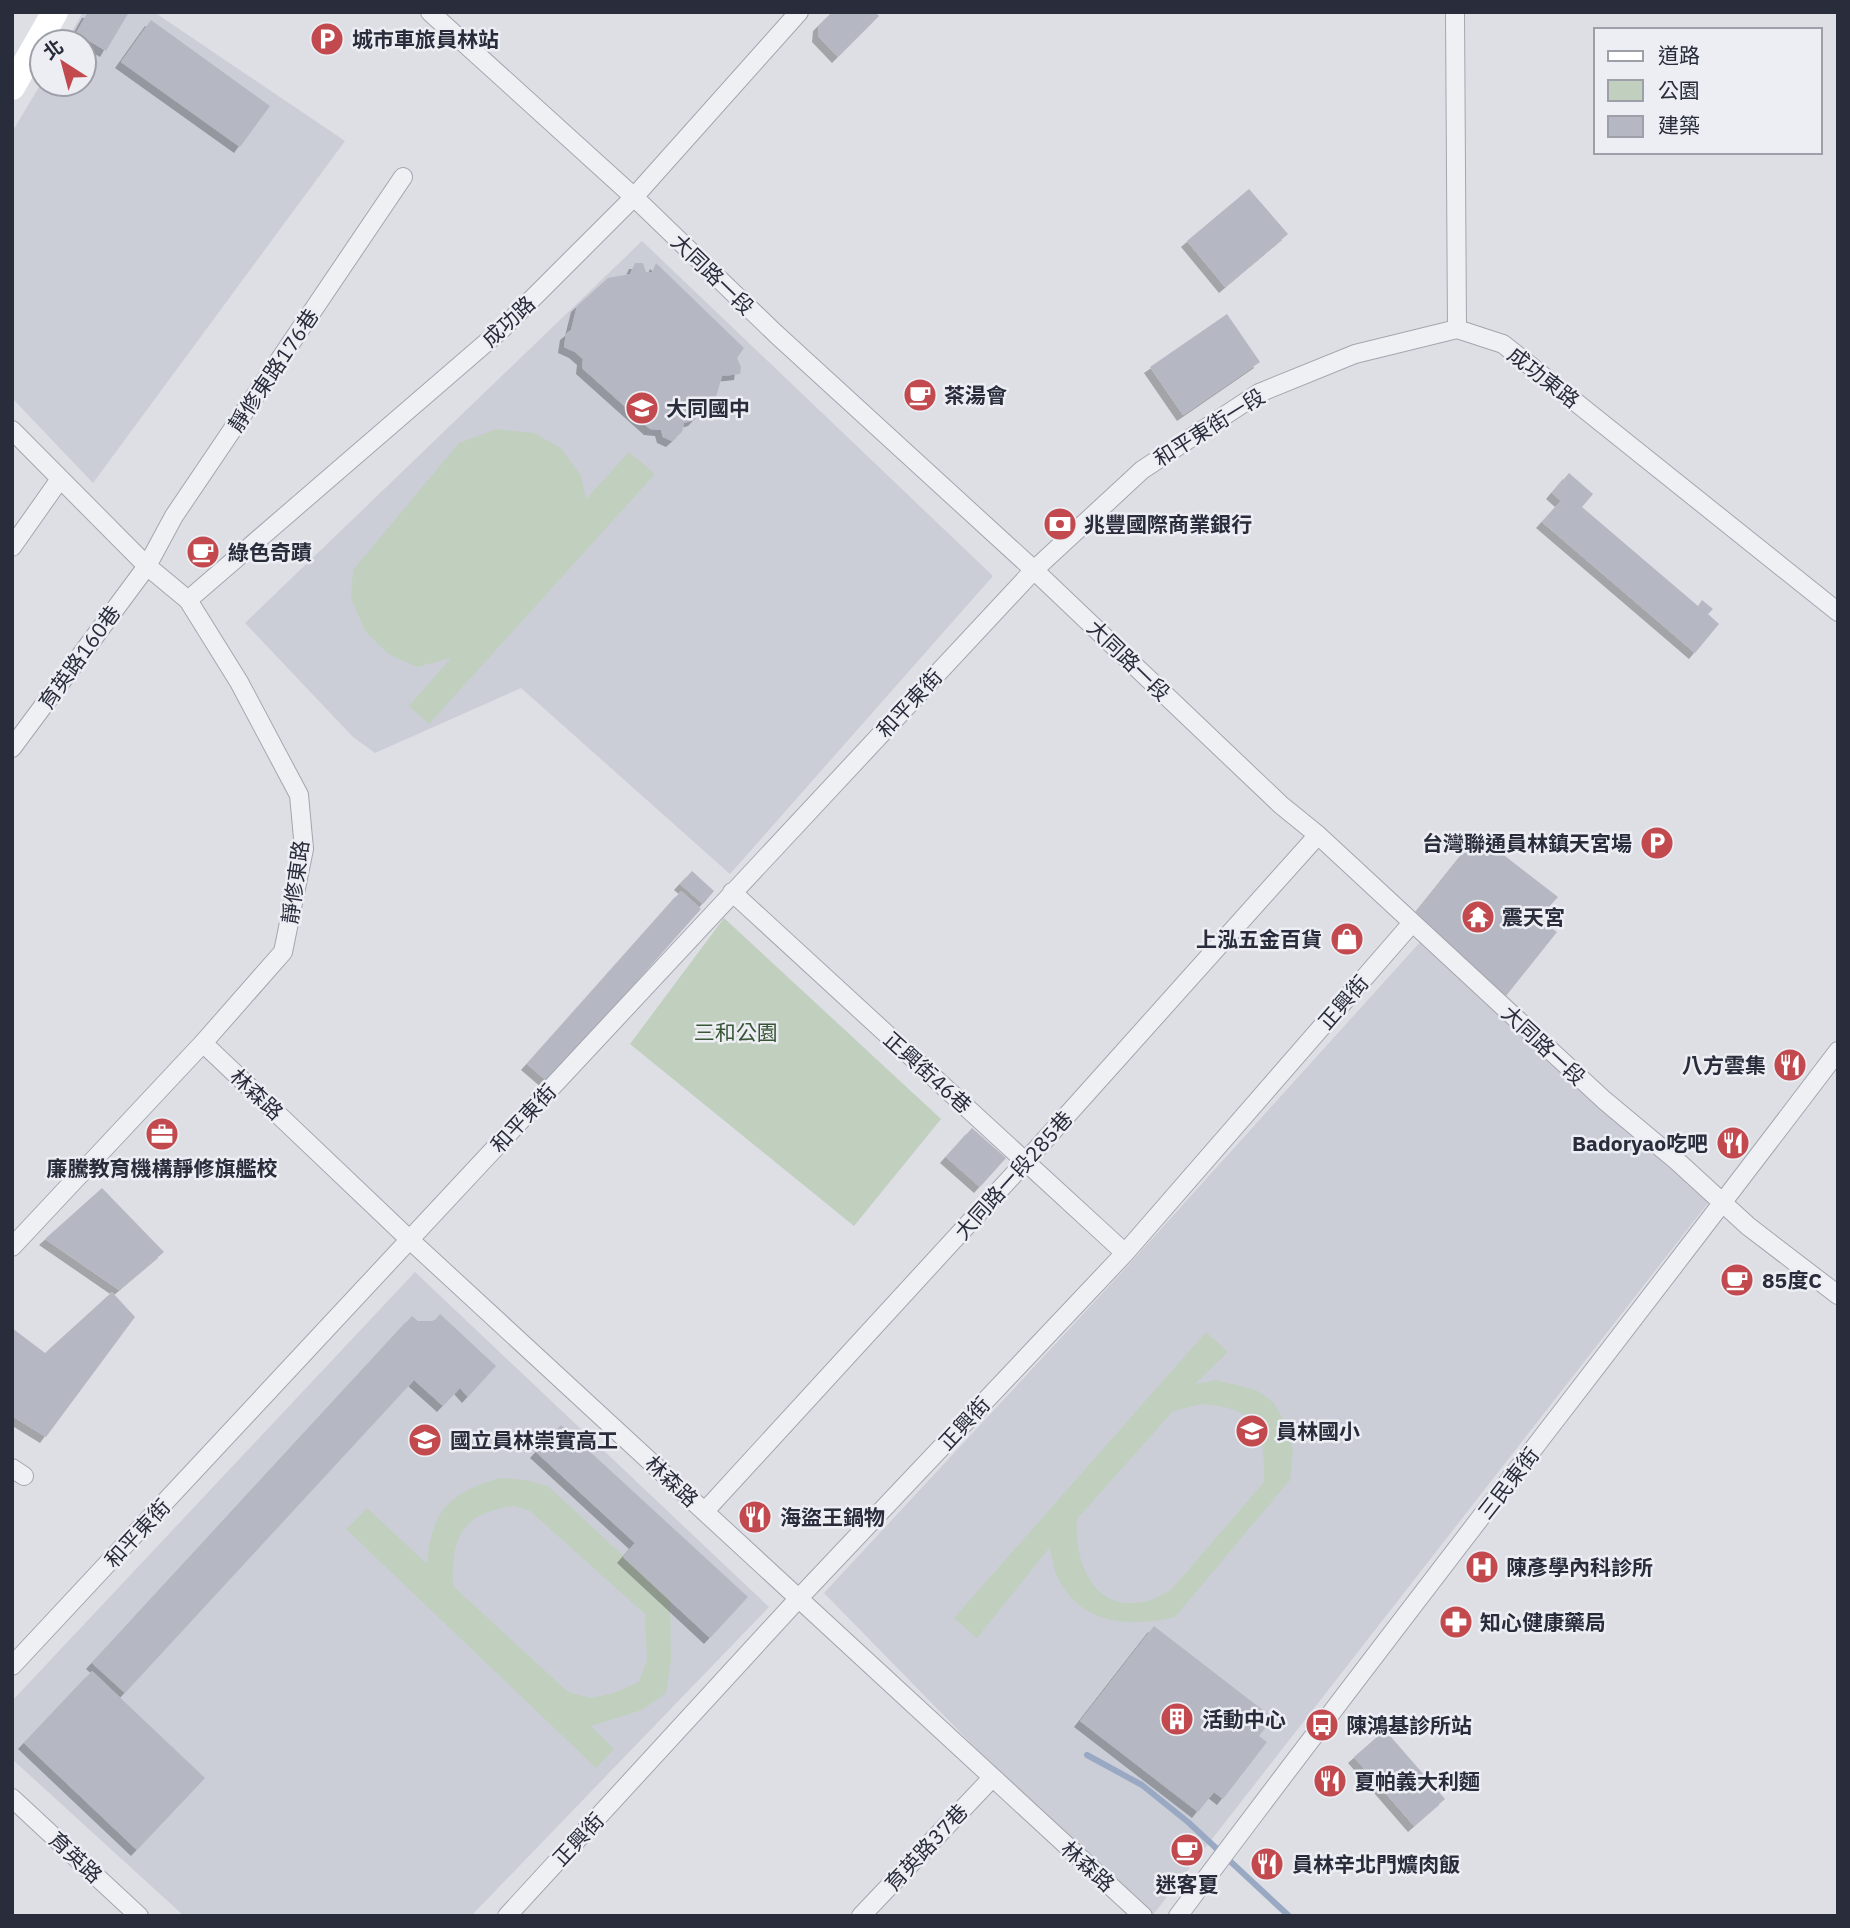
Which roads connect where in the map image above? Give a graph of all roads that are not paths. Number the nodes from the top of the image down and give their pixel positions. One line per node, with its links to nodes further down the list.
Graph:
1 (55, 12): 5 (street)
2 (430, 12): 7 (street, 大同路一段)
3 (799, 12): 7 (street, 成功路)
4 (1455, 12): 8 (street)
5 (12, 87)
6 (403, 177): 12 (street, 靜修東路176巷)
7 (634, 197): 13 (street, 大同路一段); 14 (street, 成功路)
8 (1457, 329): 13 (street, 和平東街一段); 15 (street, 成功東路)
9 (12, 430): 10 (street, 靜修東路)
10 (60, 479): 11 (street); 12 (street, 靜修東路)
11 (12, 547)
12 (147, 566): 14 (street, 靜修東路); 16 (street, 育英路160巷)
13 (1034, 570): 17 (street, 大同路一段); 18 (street, 和平東街)
14 (188, 600): 20 (street, 靜修東路)
15 (1838, 612)
16 (12, 748)
17 (1318, 835): 19 (street, 大同路一段); 22 (street, 大同路一段285巷)
18 (732, 892): 22 (street, 正興街46巷); 24 (street, 和平東街)
19 (1412, 923): 23 (street, 大同路一段); 26 (street, 正興街)
20 (203, 1043): 24 (street, 林森路); 25 (street, 靜修東路)
21 (1838, 1051): 23 (street, 三民東街)
22 (1026, 1161): 26 (street, 正興街46巷); 28 (street, 大同路一段285巷)
23 (1723, 1202): 27 (street, 大同路一段); 37 (street, 三民東街)
24 (410, 1240): 28 (street, 林森路); 30 (street, 和平東街)
25 (12, 1247)
26 (1125, 1253): 29 (street, 正興街)
27 (1838, 1295)
28 (705, 1511): 29 (street, 林森路)
29 (799, 1598): 31 (street, 林森路); 34 (street, 正興街)
30 (12, 1666)
31 (992, 1778): 35 (street, 育英路37巷); 36 (street, 林森路)
32 (12, 1798): 33 (street, 育英路)
33 (139, 1916)
34 (507, 1916)
35 (861, 1916)
36 (1143, 1916)
37 (1178, 1916)

